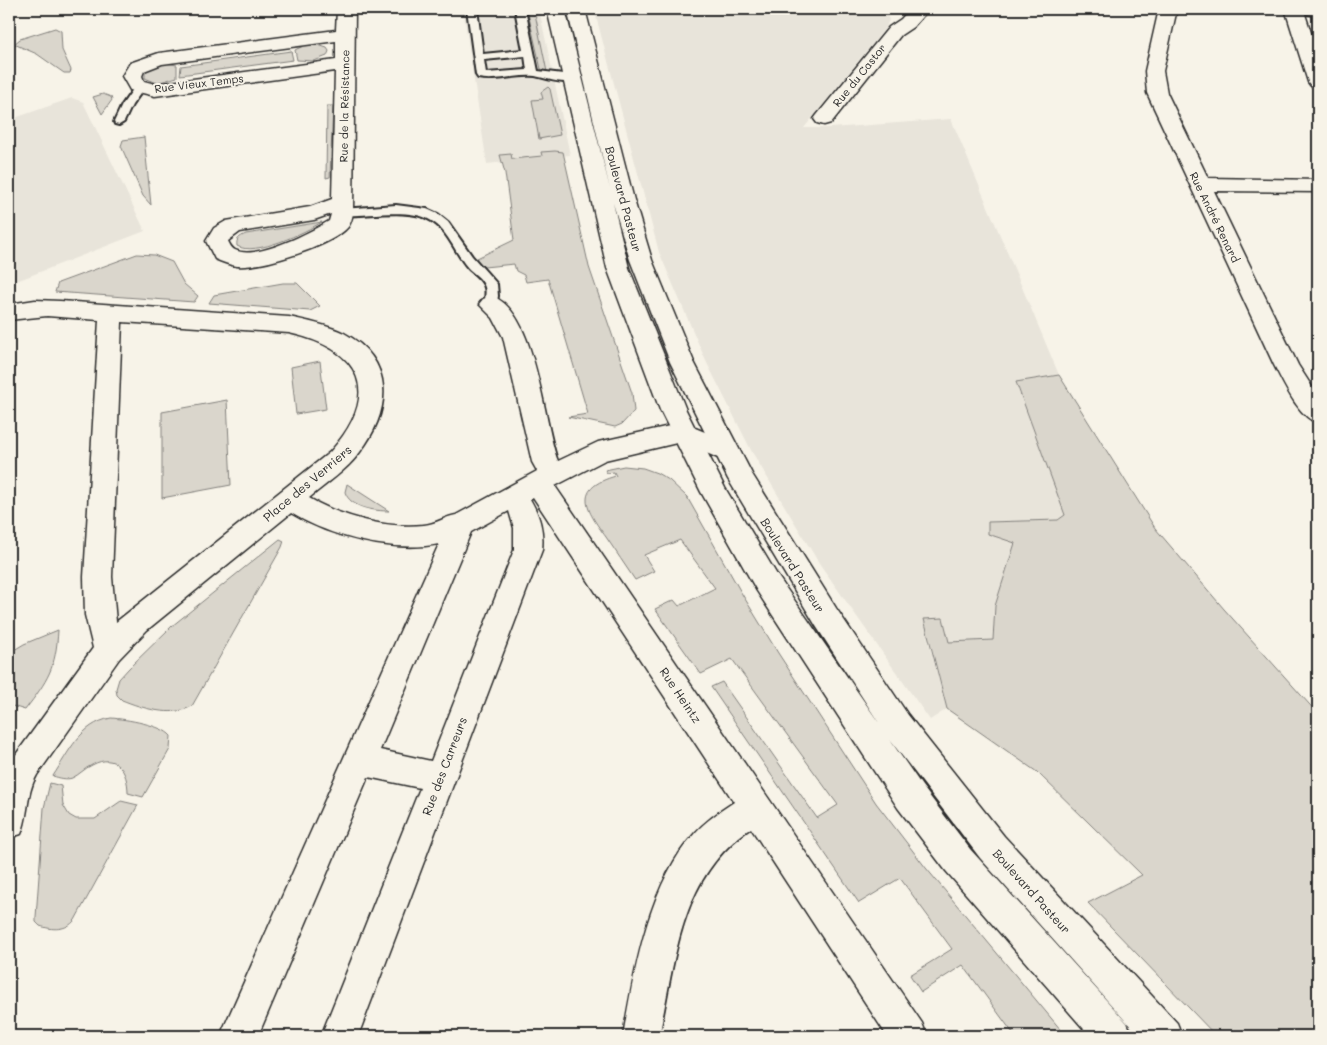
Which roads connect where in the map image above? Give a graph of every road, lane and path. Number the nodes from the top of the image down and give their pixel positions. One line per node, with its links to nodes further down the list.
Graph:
1 (346, 9): 13 (street, Rue de la Résistance)
2 (472, 9): 16 (lane)
3 (520, 9): 14 (lane)
4 (556, 9): 20 (street, Boulevard Pasteur)
5 (576, 9): 31 (street, Boulevard Pasteur)
6 (920, 9): 12 (street, Rue du Castor)
7 (1168, 9): 25 (street, Rue André Renard)
8 (1294, 9): 21 (street)
9 (1305, 9): 10 (street)
10 (1318, 11)
11 (893, 12): 12 (street, Rue du Castor)
12 (895, 31): 23 (street, Rue du Castor)
13 (345, 34): 17 (street, Rue de la Résistance); 22 (street, Rue Vieux Temps)
14 (529, 53): 15 (lane); 19 (lane)
15 (508, 55): 16 (lane); 18 (lane)
16 (478, 57): 18 (lane)
17 (345, 64): 22 (street, Rue Vieux Temps); 27 (street, Rue de la Résistance)
18 (512, 74): 19 (lane)
19 (533, 74): 20 (lane)
20 (572, 78): 33 (street, Boulevard Pasteur)
21 (1318, 82)
22 (140, 88): 24 (lane)
23 (824, 119)
24 (119, 122)
25 (1199, 184): 26 (street); 32 (street, Rue André Renard)
26 (1318, 186)
27 (342, 208): 27 (street); 28 (lane)
28 (491, 304): 35 (street)
29 (9, 312): 30 (street, Place des Verriers)
30 (111, 313): 36 (street, Place des Verriers); 38 (street)
31 (699, 399): 33 (street); 34 (street, Boulevard Pasteur)
32 (1318, 414)
33 (683, 432): 34 (street); 35 (street); 47 (street, Boulevard Pasteur)
34 (725, 451): 48 (street, Boulevard Pasteur)
35 (535, 484): 37 (street); 40 (street, Rue des Carreurs); 41 (street, Rue Heintz)
36 (290, 499): 37 (street); 38 (street, Place des Verriers)
37 (456, 526): 39 (street)
38 (108, 650): 42 (street, Place des Verriers)
39 (360, 760): 40 (street); 43 (street)
40 (439, 777): 44 (street, Rue des Carreurs)
41 (756, 807): 45 (street); 46 (street, Rue Heintz)
42 (9, 823)
43 (239, 1036)
44 (340, 1036)
45 (641, 1036)
46 (909, 1036)
47 (1114, 1036)
48 (1164, 1036)

